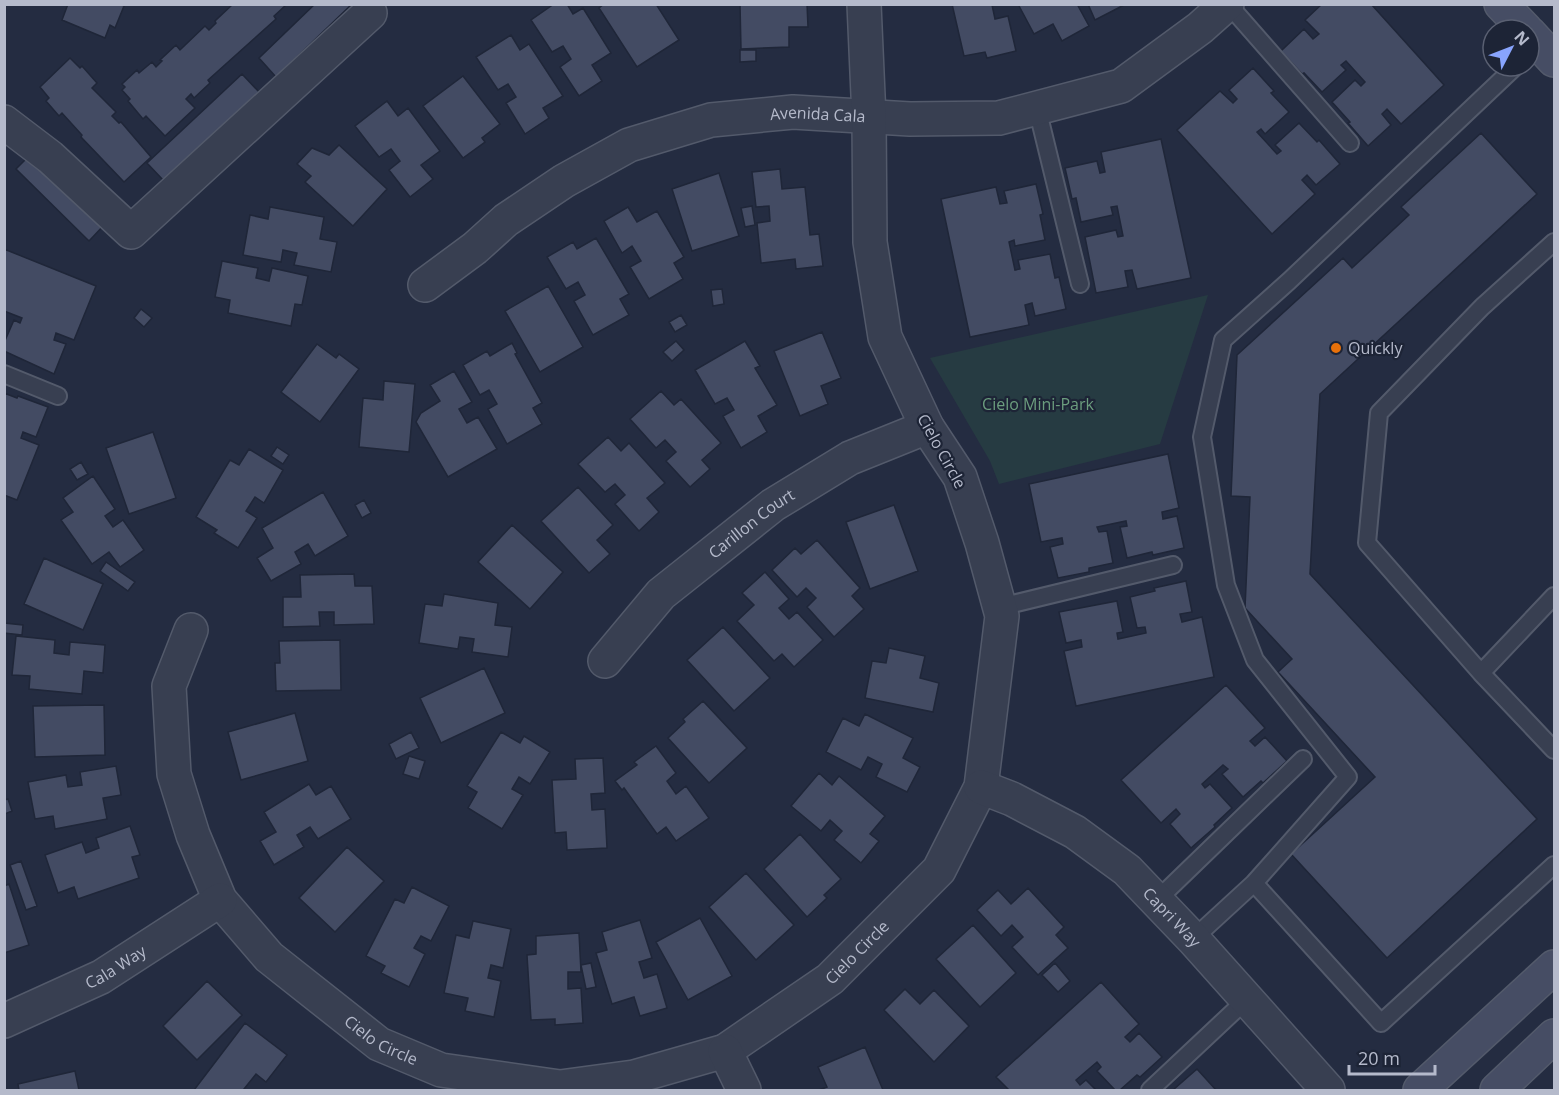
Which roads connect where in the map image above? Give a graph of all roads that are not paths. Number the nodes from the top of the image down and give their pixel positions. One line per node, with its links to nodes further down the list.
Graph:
1 (864, 4): 8 (street, Cielo Circle)
2 (1228, 4): 7 (street, Avenida Cala); 10 (lane)
3 (1501, 4): 5 (street)
4 (370, 13): 9 (street)
5 (1513, 18)
6 (1503, 78): 27 (lane)
7 (1036, 108): 8 (street, Avenida Cala); 12 (lane)
8 (869, 118): 13 (street, Avenida Cala); 16 (street, Cielo Circle)
9 (4, 122)
10 (1350, 143)
11 (1554, 242): 22 (lane)
12 (1080, 284)
13 (425, 285)
14 (4, 374): 15 (lane)
15 (58, 396)
16 (927, 426): 19 (street, Cielo Circle); 21 (street, Carillon Court)
17 (1173, 565): 19 (lane)
18 (1554, 596): 22 (lane)
19 (1000, 607): 25 (street, Cielo Circle)
20 (191, 630): 28 (street, Cielo Circle)
21 (605, 661)
22 (1481, 673): 23 (lane)
23 (1554, 750)
24 (1303, 759): 29 (lane)
25 (981, 787): 29 (street, Capri Way); 35 (street, Cielo Circle)
26 (1554, 865): 27 (lane)
27 (1254, 883): 30 (lane)
28 (220, 900): 33 (street, Cala Way); 36 (street, Cielo Circle)
29 (1156, 901): 30 (street, Capri Way)
30 (1193, 939): 32 (street, Capri Way)
31 (1554, 968): 40 (street)
32 (1247, 999): 38 (lane); 39 (street, Capri Way)
33 (4, 1021)
34 (1554, 1036): 41 (street)
35 (725, 1051): 36 (street, Cielo Circle); 37 (street)
36 (440, 1080)
37 (744, 1090)
38 (1150, 1090)
39 (1328, 1090)
40 (1420, 1090)
41 (1497, 1090)

